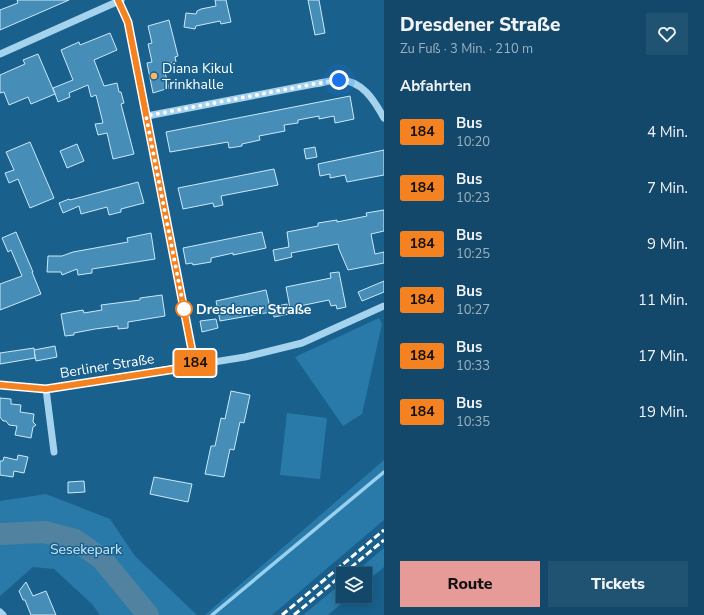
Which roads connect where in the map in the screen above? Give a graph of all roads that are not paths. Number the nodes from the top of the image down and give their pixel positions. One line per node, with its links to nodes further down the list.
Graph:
1 (119, 0): 2 (street); 3 (street)
2 (0, 54)
3 (146, 116): 4 (street); 6 (street)
4 (384, 118)
5 (384, 306): 6 (street, Berliner Straße)
6 (195, 366): 8 (street, Berliner Straße)
7 (0, 385): 8 (street, Berliner Straße)
8 (46, 389): 9 (street, Berliner Straße)
9 (54, 452)
10 (0, 612): 11 (street)
11 (3, 615)

